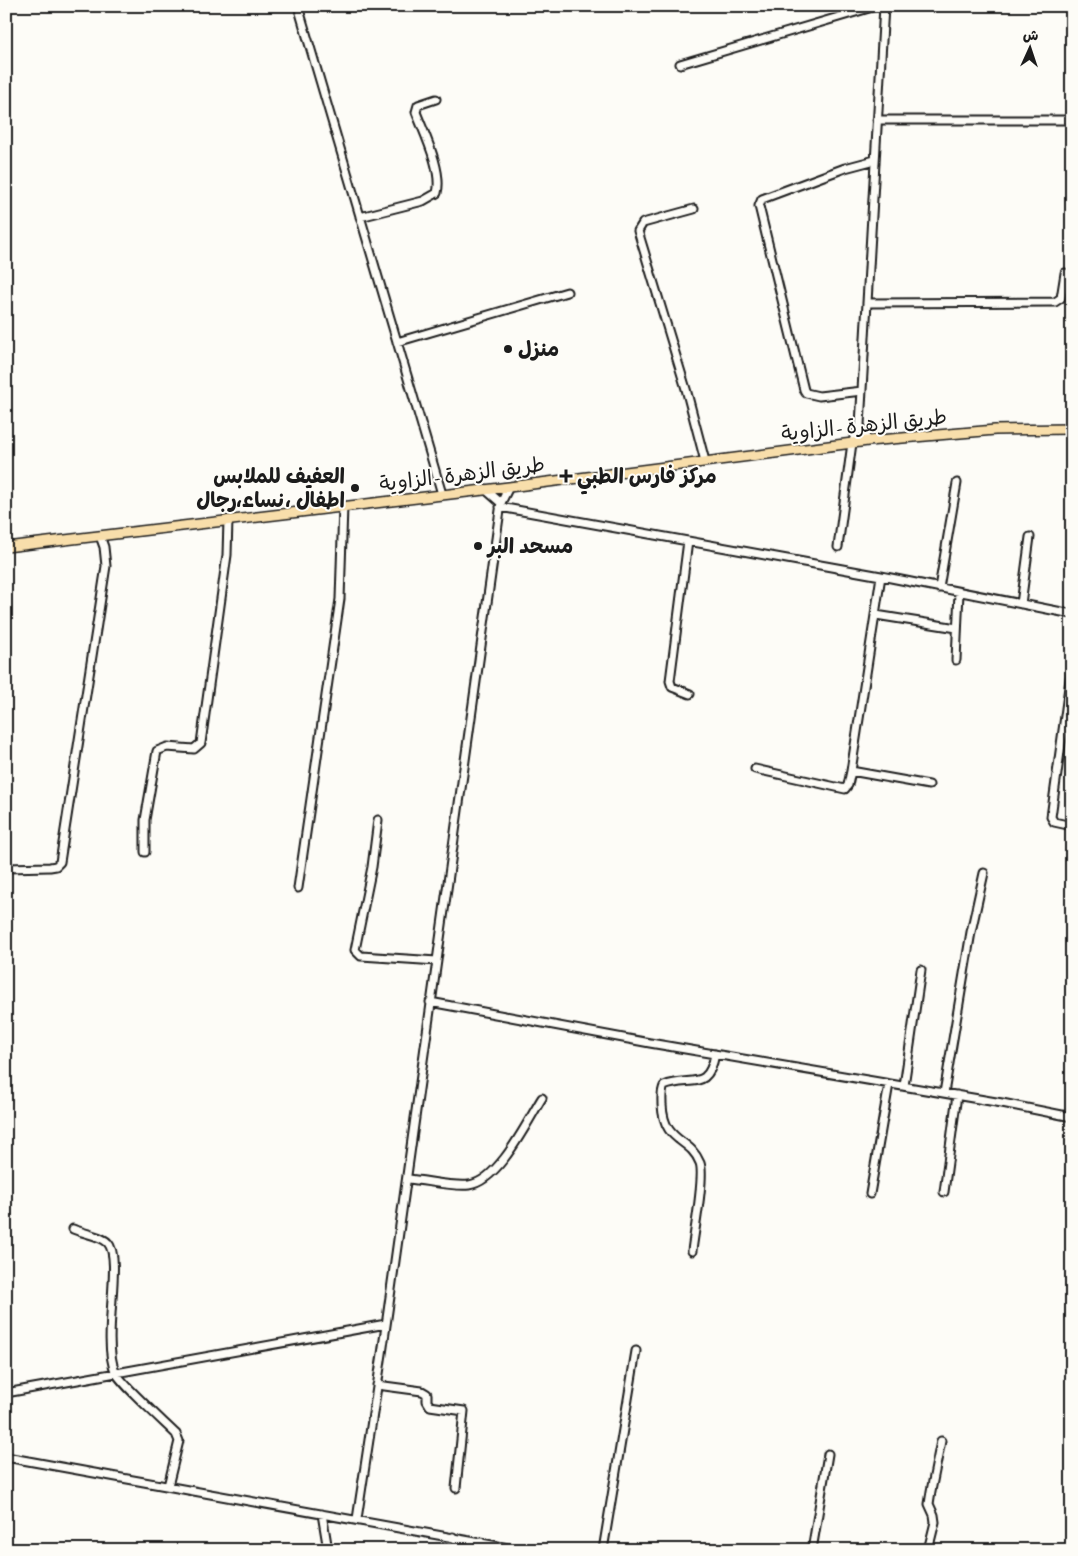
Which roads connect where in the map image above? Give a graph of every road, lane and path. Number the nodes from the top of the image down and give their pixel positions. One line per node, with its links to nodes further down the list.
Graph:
1 (298, 6): 10 (street)
2 (876, 6): 4 (street)
3 (884, 6): 6 (street)
4 (680, 64)
5 (436, 99): 10 (street)
6 (877, 120): 7 (street); 8 (street)
7 (1072, 120)
8 (875, 160): 13 (street); 15 (street)
9 (694, 209): 20 (street)
10 (360, 217): 14 (street)
11 (1065, 273): 13 (street)
12 (567, 292): 14 (street)
13 (866, 303): 15 (street)
14 (397, 342): 24 (street)
15 (862, 391): 16 (street)
16 (860, 424): 18 (street); 19 (street)
17 (1072, 429): 18 (main road, طريق الزهرة -الزاوية)
18 (868, 441): 19 (main road, طريق الزهرة -الزاوية)
19 (852, 443): 20 (main road, طريق الزهرة -الزاوية); 32 (street)
20 (704, 461): 22 (main road, طريق الزهرة -الزاوية)
21 (956, 483): 34 (street)
22 (509, 487): 23 (main road, طريق الزهرة -الزاوية); 25 (street)
23 (486, 489): 24 (main road, طريق الزهرة -الزاوية); 25 (street)
24 (442, 494): 26 (main road, طريق الزهرة -الزاوية)
25 (501, 505): 30 (street); 52 (street)
26 (343, 506): 27 (main road, طريق الزهرة -الزاوية); 51 (street)
27 (228, 520): 28 (main road, طريق الزهرة -الزاوية); 48 (street)
28 (100, 536): 31 (main road, طريق الزهرة -الزاوية); 49 (street)
29 (1030, 536): 36 (street)
30 (688, 541): 33 (street); 42 (street)
31 (6, 547)
32 (838, 547)
33 (881, 576): 34 (street); 38 (street)
34 (940, 588): 35 (street)
35 (958, 592): 36 (street); 39 (street)
36 (1021, 604): 37 (street)
37 (1072, 614)
38 (876, 615): 39 (street); 44 (street)
39 (957, 628): 40 (street)
40 (956, 660)
41 (1072, 664): 47 (street)
42 (690, 694)
43 (755, 769): 44 (street)
44 (851, 771): 45 (street)
45 (929, 785)
46 (378, 820): 52 (street)
47 (1072, 826)
48 (145, 852)
49 (6, 868)
50 (984, 874): 58 (street)
51 (298, 888)
52 (437, 961): 54 (street)
53 (921, 970): 57 (street)
54 (430, 1002): 55 (street); 62 (street)
55 (714, 1054): 56 (street); 66 (street)
56 (888, 1084): 57 (street); 64 (street)
57 (904, 1086): 58 (street)
58 (944, 1093): 59 (street)
59 (958, 1095): 61 (street); 63 (street)
60 (542, 1098): 62 (street)
61 (1072, 1117)
62 (407, 1179): 67 (street)
63 (944, 1192)
64 (870, 1194)
65 (73, 1230): 69 (street)
66 (692, 1250)
67 (386, 1324): 69 (street); 70 (street)
68 (636, 1351): 85 (street)
69 (115, 1372): 71 (street); 75 (street)
70 (377, 1385): 76 (street); 78 (street)
71 (6, 1393)
72 (941, 1441): 87 (street)
73 (828, 1454): 86 (street)
74 (6, 1456): 75 (street)
75 (168, 1486): 77 (street)
76 (456, 1488)
77 (322, 1514): 78 (street); 81 (street)
78 (356, 1519): 79 (street)
79 (453, 1536): 80 (street); 82 (street)
80 (484, 1545): 83 (street); 84 (street)
81 (328, 1550)
82 (466, 1550)
83 (477, 1550)
84 (518, 1550)
85 (603, 1550)
86 (812, 1550)
87 (928, 1550)

